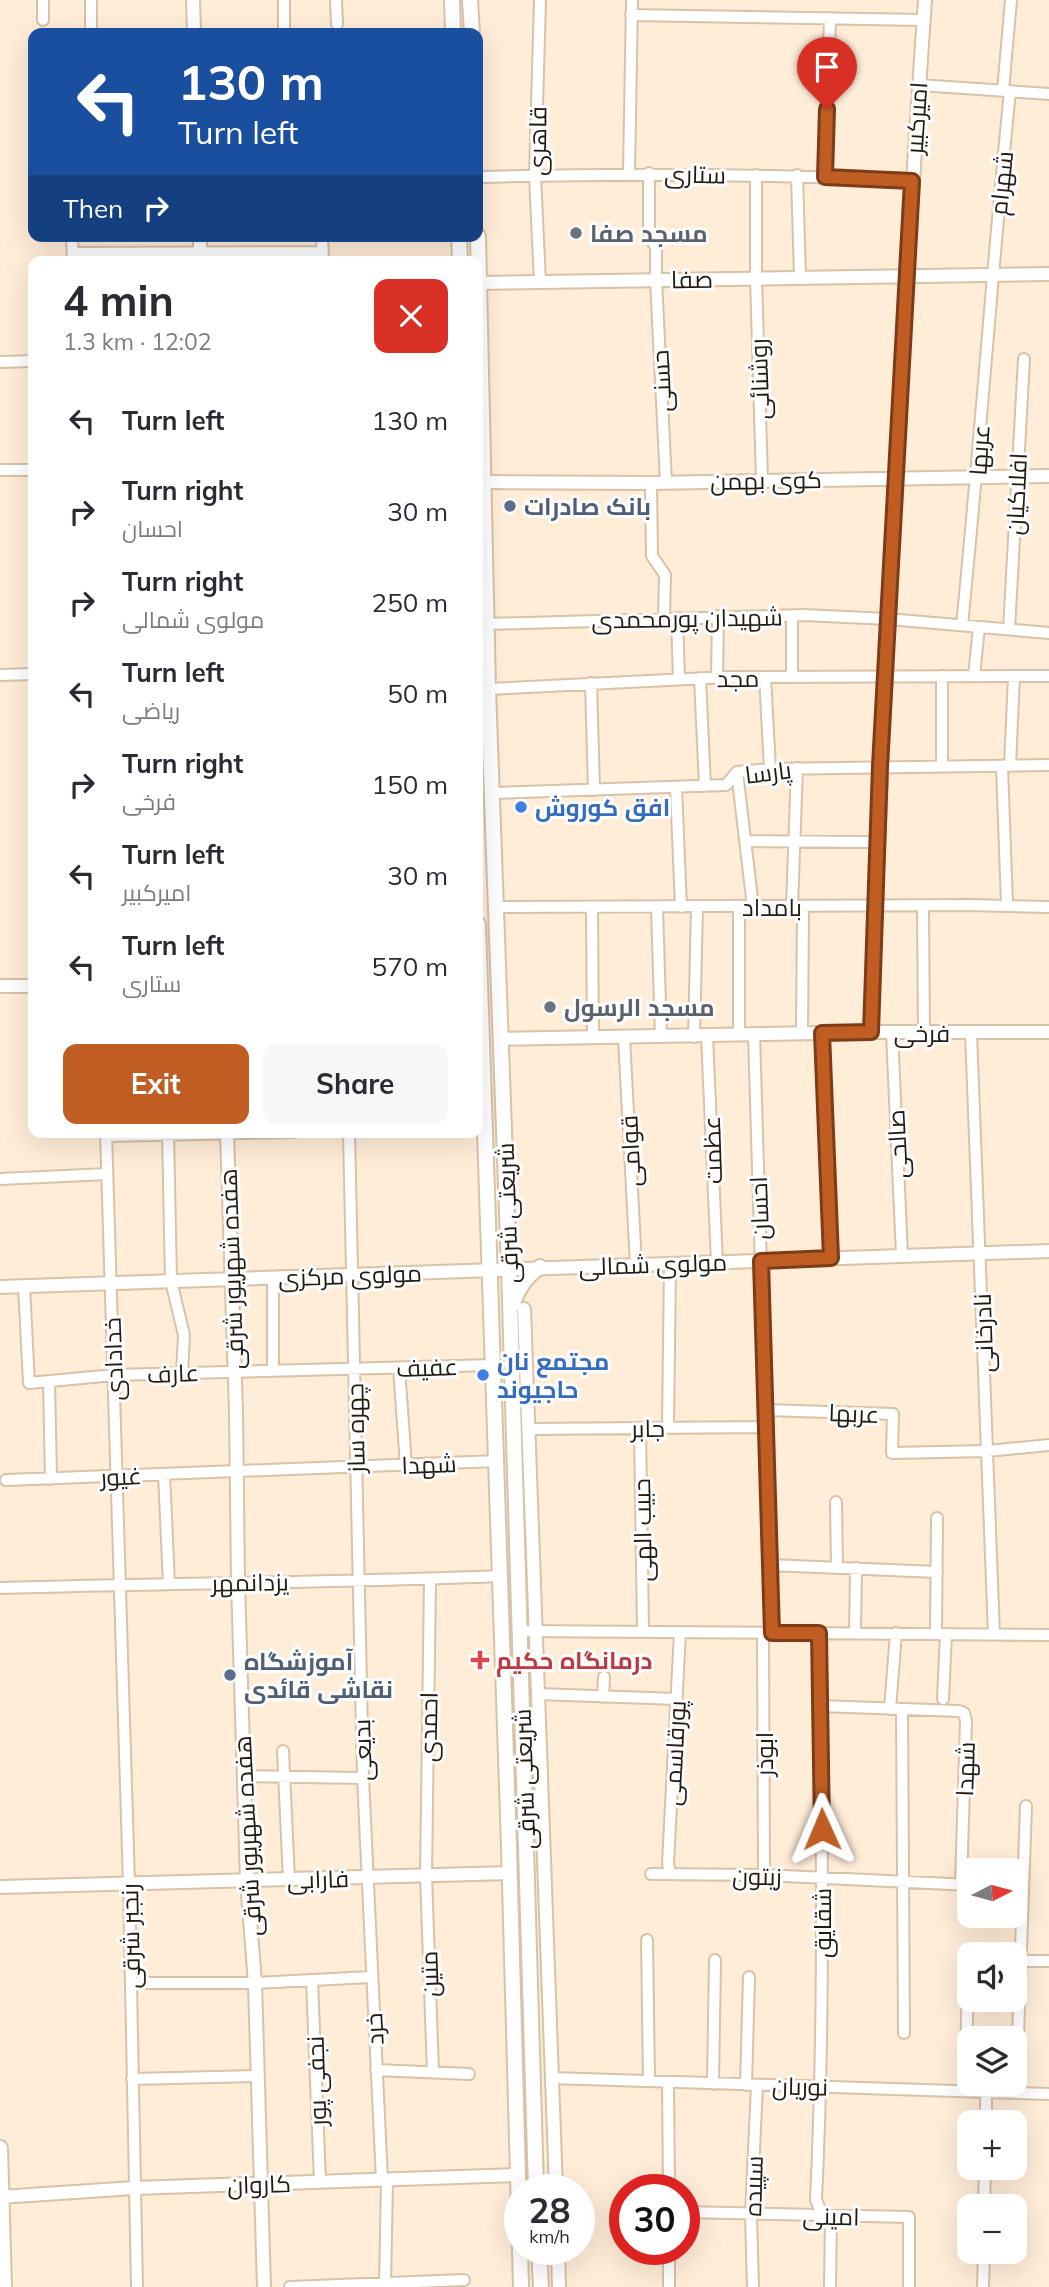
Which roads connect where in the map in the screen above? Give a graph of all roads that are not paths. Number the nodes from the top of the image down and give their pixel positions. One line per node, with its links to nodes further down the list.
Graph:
1 (43, 0): 14 (street)
2 (91, 0): 17 (street)
3 (193, 0): 18 (street)
4 (284, 0): 19 (street)
5 (336, 0): 16 (street)
6 (452, 0): 20 (main road)
7 (470, 0): 21 (main road)
8 (540, 0): 29 (street, قاهری)
9 (632, 0): 12 (street)
10 (925, 0): 15 (street, امیرکبیر)
11 (1011, 0): 23 (street, شهرام)
12 (631, 15): 13 (street); 25 (street)
13 (830, 18): 15 (street); 31 (street)
14 (43, 20)
15 (923, 20): 22 (street, امیرکبیر)
16 (337, 24)
17 (91, 28)
18 (194, 28)
19 (284, 28)
20 (453, 28)
21 (472, 28)
22 (919, 85): 23 (street); 32 (street, امیرکبیر)
23 (1006, 91): 24 (street); 35 (street, شهرام)
24 (1049, 94)
25 (629, 173): 26 (street, ستاری); 29 (street, ستاری)
26 (649, 173): 27 (street, ستاری); 38 (street, حسنی)
27 (756, 175): 28 (street, ستاری); 37 (street, روشنائی)
28 (797, 175): 31 (street, ستاری); 36 (street)
29 (535, 176): 30 (street, ستاری); 39 (street, قاهری)
30 (483, 177)
31 (825, 177): 32 (street, ستاری)
32 (912, 181): 34 (street, امیرکبیر)
33 (1049, 274): 35 (street, صفا)
34 (906, 275): 35 (street, صفا); 36 (street, صفا); 49 (street, امیرکبیر)
35 (992, 275): 48 (street, عربها)
36 (800, 277): 37 (street, صفا)
37 (756, 278): 38 (street, صفا); 50 (street, روشنائی)
38 (656, 280): 39 (street, صفا); 52 (street, حسنی)
39 (540, 282): 40 (street, صفا)
40 (483, 283)
41 (1024, 359): 46 (street, افلاکیان)
42 (0, 362): 43 (street)
43 (28, 362)
44 (0, 470): 45 (street)
45 (28, 470)
46 (1017, 476): 47 (street, کوی بهمن); 48 (street, کوی بهمن); 64 (street, افلاکیان)
47 (1049, 476)
48 (977, 477): 49 (street, کوی بهمن); 62 (street, عربها)
49 (895, 478): 50 (street, کوی بهمن); 60 (street, امیرکبیر)
50 (762, 480): 52 (street, کوی بهمن)
51 (483, 482): 53 (street, کوی بهمن)
52 (666, 482): 53 (street, کوی بهمن)
53 (651, 483): 58 (street)
54 (483, 510): 61 (main road, شریعتی شرقی)
55 (792, 615): 56 (street, شهیدان پورمحمدی); 57 (street, شهیدان پورمحمدی); 75 (street)
56 (718, 616): 59 (street, شهیدان پورمحمدی); 77 (street)
57 (831, 617): 60 (street, شهیدان پورمحمدی); 65 (street)
58 (664, 618): 59 (street, شهیدان پورمحمدی); 61 (street, شهیدان پورمحمدی)
59 (677, 618): 78 (street)
60 (888, 619): 62 (street); 69 (street, امیرکبیر)
61 (487, 624): 80 (main road, شریعتی شرقی)
62 (962, 625): 63 (street)
63 (979, 627): 64 (street); 71 (street)
64 (1009, 629): 66 (street)
65 (830, 630)
66 (1049, 633)
67 (28, 674): 68 (street)
68 (0, 675)
69 (885, 676): 70 (street, مجد); 75 (street, مجد); 82 (street, امیرکبیر)
70 (942, 676): 71 (street, مجد); 83 (street)
71 (974, 676): 72 (street, مجد)
72 (1014, 676): 73 (street, مجد); 84 (street)
73 (1049, 676)
74 (765, 677): 75 (street, مجد); 77 (street, مجد); 86 (street)
75 (792, 677)
76 (700, 678): 77 (street, مجد); 78 (street, مجد); 88 (street)
77 (717, 678)
78 (679, 679): 79 (street, مجد)
79 (591, 683): 80 (street, مجد); 90 (street)
80 (488, 689): 91 (main road, شریعتی شرقی)
81 (1049, 765): 84 (street, پارسا)
82 (880, 766): 83 (street, پارسا); 85 (street, پارسا); 94 (street, امیرکبیر)
83 (942, 766): 84 (street, پارسا)
84 (1006, 766): 95 (street)
85 (797, 768): 86 (street, پارسا); 93 (street)
86 (770, 769): 87 (street, پارسا)
87 (737, 772): 88 (street, پارسا); 92 (street)
88 (705, 786): 89 (street, پارسا)
89 (676, 787): 90 (street, پارسا); 101 (street)
90 (594, 790): 91 (street, پارسا)
91 (492, 793): 98 (main road, شریعتی شرقی)
92 (745, 841): 93 (street); 104 (street)
93 (794, 842): 94 (street); 105 (street)
94 (878, 842): 96 (street, امیرکبیر)
95 (1007, 905): 97 (street, بامداد); 106 (street, بامداد)
96 (875, 906): 97 (street, بامداد); 105 (street, بامداد); 109 (street, امیرکبیر)
97 (923, 906): 113 (street)
98 (496, 907): 99 (street, بامداد); 122 (main road, شریعتی شرقی)
99 (592, 907): 100 (street, بامداد); 121 (street)
100 (657, 907): 101 (street, بامداد); 120 (street)
101 (681, 907): 102 (street, بامداد)
102 (696, 907): 103 (street, بامداد); 118 (street, عظمت)
103 (739, 907): 104 (street, بامداد); 117 (street)
104 (752, 907): 105 (street, بامداد)
105 (798, 907): 116 (street)
106 (1049, 907)
107 (0, 986): 108 (street)
108 (28, 986)
109 (871, 1032): 111 (street, فرخی); 112 (street, فرخی)
110 (1049, 1032): 114 (street, فرخی)
111 (822, 1033): 116 (street, فرخی); 135 (street)
112 (892, 1033): 113 (street, فرخی); 134 (street, صالحی)
113 (924, 1033): 114 (street, فرخی)
114 (971, 1033): 133 (street, نادرخانی)
115 (754, 1034): 116 (street, فرخی); 117 (street, فرخی); 136 (street, احسان)
116 (802, 1034)
117 (739, 1035): 118 (street, فرخی)
118 (700, 1036): 120 (street, فرخی); 137 (street, عظمت)
119 (624, 1037): 120 (street, فرخی); 121 (street, فرخی); 139 (street, قوامی)
120 (661, 1037)
121 (593, 1038): 122 (street, فرخی)
122 (501, 1039): 131 (main road, شریعتی شرقی)
123 (106, 1138): 128 (street, خدادادی)
124 (168, 1138): 146 (street)
125 (227, 1138): 145 (street, هفده شهریور شرقی)
126 (349, 1138): 143 (street, چهره ساز)
127 (483, 1138): 130 (main road, شریعتی شرقی)
128 (107, 1174): 129 (street); 147 (street, خدادادی)
129 (0, 1179)
130 (488, 1186): 131 (main road); 142 (main road, شریعتی شرقی)
131 (506, 1186): 140 (main road, شریعتی شرقی)
132 (1049, 1251): 133 (street, مولوی شمالی)
133 (980, 1252): 134 (street, مولوی شمالی); 169 (street, نادرخانی)
134 (902, 1255): 135 (street, مولوی شمالی)
135 (831, 1258): 136 (street, مولوی شمالی)
136 (761, 1261): 137 (street, مولوی شمالی); 163 (street, احسان)
137 (717, 1263): 138 (street, مولوی شمالی)
138 (670, 1264): 139 (street, مولوی شمالی); 166 (street)
139 (636, 1265): 141 (street, مولوی شمالی)
140 (509, 1268): 141 (street, مولوی شمالی); 142 (street, مولوی مرکزی); 150 (main road, شریعتی شرقی)
141 (540, 1268): 150 (main road)
142 (490, 1269): 143 (street, مولوی مرکزی); 152 (main road, شریعتی شرقی)
143 (352, 1275): 144 (street, مولوی مرکزی); 155 (street, چهره ساز)
144 (273, 1278): 145 (street, مولوی مرکزی); 157 (street)
145 (232, 1279): 146 (street, مولوی مرکزی); 156 (street, هفده شهریور شرقی)
146 (171, 1281): 147 (street, مولوی مرکزی); 158 (street)
147 (111, 1283): 148 (street, مولوی مرکزی); 159 (street, خدادادی)
148 (24, 1286): 149 (street, مولوی مرکزی); 160 (street, عارف)
149 (0, 1287)
150 (517, 1312): 151 (main road, شریعتی شرقی); 162 (street, شریعتی شرقی)
151 (510, 1334): 152 (main road); 161 (main road, شریعتی شرقی)
152 (493, 1335): 153 (main road, شریعتی شرقی)
153 (494, 1365): 154 (street, عفیف); 170 (main road, شریعتی شرقی)
154 (398, 1368): 155 (street, عفیف); 171 (street)
155 (354, 1369): 157 (street, عفیف); 172 (street, چهره ساز)
156 (234, 1371): 157 (street, عفیف); 158 (street, عارف); 173 (street, هفده شهریور شرقی)
157 (273, 1371)
158 (182, 1373): 159 (street, عارف)
159 (114, 1375): 160 (street, عارف); 175 (street, خدادادی)
160 (49, 1381): 176 (street)
161 (512, 1382): 162 (street); 192 (main road, شریعتی شرقی)
162 (527, 1382): 167 (street, شریعتی شرقی)
163 (765, 1410): 164 (street, احسان); 169 (street, عربها)
164 (766, 1427): 166 (street, جابر); 180 (street, احسان)
165 (640, 1428): 166 (street, جابر); 167 (street, جابر); 193 (street, حبیب الهی)
166 (668, 1428)
167 (530, 1429): 191 (street, شریعتی شرقی)
168 (1049, 1445): 169 (street)
169 (988, 1451): 200 (street, نادرخانی)
170 (497, 1461): 171 (street, شهدا); 184 (main road, شریعتی شرقی)
171 (406, 1465): 172 (street, شهدا)
172 (355, 1466): 173 (street, شهدا); 186 (street, چهره ساز)
173 (236, 1470): 174 (street, غیور); 187 (street, هفده شهریور شرقی)
174 (164, 1474): 175 (street, غیور); 188 (street)
175 (117, 1476): 176 (street, غیور); 189 (street, خدادادی)
176 (51, 1479): 177 (street, غیور)
177 (6, 1480)
178 (835, 1502): 181 (street)
179 (937, 1518): 183 (street)
180 (770, 1565): 181 (street); 195 (street, احسان)
181 (836, 1568): 182 (street)
182 (856, 1568): 183 (street); 197 (street)
183 (937, 1572): 199 (street)
184 (500, 1576): 185 (street, یزدانمهر); 217 (main road, شریعتی شرقی)
185 (430, 1579): 186 (street, یزدانمهر); 221 (street, احمدی)
186 (357, 1581): 187 (street, یزدانمهر); 213 (street, بدیعی)
187 (238, 1582): 188 (street, یزدانمهر); 211 (street, هفده شهریور شرقی)
188 (169, 1584): 189 (street, یزدانمهر)
189 (120, 1585): 190 (street, یزدانمهر); 227 (street, رنجبر شرقی)
190 (0, 1588)
191 (536, 1630): 192 (street); 193 (street); 203 (street, شریعتی شرقی)
192 (519, 1631): 256 (main road, شریعتی شرقی)
193 (643, 1631): 194 (street)
194 (680, 1632): 195 (street); 205 (street, پورقاسمی)
195 (767, 1633): 196 (street); 220 (street, ابوذر)
196 (819, 1633): 197 (street); 207 (street, شقایق)
197 (855, 1633): 198 (street)
198 (897, 1633): 199 (street); 208 (street)
199 (941, 1634): 200 (street); 206 (street)
200 (994, 1634): 201 (street)
201 (1049, 1635)
202 (604, 1677): 204 (street)
203 (538, 1694): 204 (street); 244 (street, شریعتی شرقی)
204 (603, 1697): 205 (street)
205 (677, 1699): 219 (street, پورقاسمی)
206 (943, 1699)
207 (820, 1706): 208 (street, شهدا); 223 (street, شقایق)
208 (890, 1709): 209 (street, شهدا)
209 (902, 1709): 215 (street, شهدا); 226 (street)
210 (283, 1751): 212 (street)
211 (244, 1776): 212 (street); 225 (street, هفده شهریور شرقی)
212 (284, 1777): 213 (street); 224 (street)
213 (363, 1778): 222 (street, بدیعی)
214 (1026, 1806): 216 (street)
215 (965, 1858)
216 (1022, 1858)
217 (510, 1874): 221 (street, فارابی); 255 (main road, شریعتی شرقی)
218 (651, 1874): 219 (street, زیتون)
219 (670, 1874): 220 (street, زیتون)
220 (764, 1875): 223 (street, زیتون)
221 (426, 1876): 222 (street, فارابی); 241 (street, متین)
222 (366, 1877): 224 (street, فارابی); 234 (street, خرد)
223 (823, 1878): 226 (street, زیتون); 250 (street, شقایق)
224 (289, 1880): 225 (street, فارابی)
225 (247, 1881): 227 (street, فارابی); 238 (street, هفده شهریور شرقی)
226 (902, 1882): 228 (street, زیتون); 239 (street)
227 (129, 1884): 229 (street, فارابی); 237 (street, رنجبر شرقی)
228 (957, 1884)
229 (0, 1887)
230 (647, 1940): 246 (street)
231 (715, 1960): 248 (street)
232 (1027, 1961): 233 (street)
233 (1049, 1961)
234 (371, 1977): 236 (street); 240 (street, خرد)
235 (749, 1977): 249 (street, سپیده)
236 (312, 1980): 238 (street); 261 (street, نجفی پور)
237 (131, 1983): 238 (street); 245 (street, رنجبر شرقی)
238 (255, 1983): 243 (street, هفده شهریور شرقی)
239 (904, 2033)
240 (376, 2070): 241 (street); 260 (street, خرد)
241 (433, 2072): 242 (street)
242 (469, 2074)
243 (258, 2076): 245 (street); 262 (street, هفده شهریور شرقی)
244 (552, 2078): 246 (street, نوریان); 257 (street, شریعتی شرقی)
245 (132, 2079): 263 (street, رنجبر شرقی)
246 (649, 2081): 247 (street, نوریان)
247 (668, 2082): 248 (street, نوریان); 258 (street)
248 (713, 2084): 249 (street, نوریان)
249 (751, 2085): 250 (street, نوریان); 266 (street, سپیده)
250 (821, 2087): 251 (street, نوریان); 267 (street, شقایق)
251 (957, 2091)
252 (1027, 2093): 253 (street, نوریان)
253 (1049, 2094)
254 (0, 2148): 264 (main road)
255 (517, 2174)
256 (536, 2174)
257 (555, 2174)
258 (669, 2174)
259 (504, 2175): 260 (street, کاروان)
260 (384, 2180): 261 (street, کاروان); 275 (street, خرد)
261 (320, 2182): 262 (street, کاروان)
262 (261, 2184): 263 (street, کاروان); 278 (street, هفده شهریور شرقی)
263 (134, 2188): 264 (street, کاروان); 277 (street, رنجبر شرقی)
264 (1, 2197): 276 (main road)
265 (700, 2213): 266 (street, امینی)
266 (751, 2215): 267 (street, امینی); 285 (street, سپیده)
267 (827, 2217): 286 (street, شقایق); 287 (street, امینی)
268 (984, 2264): 288 (street)
269 (520, 2265): 281 (main road, شریعتی شرقی)
270 (540, 2265): 282 (main road)
271 (558, 2265): 283 (street)
272 (669, 2265): 284 (street)
273 (464, 2280): 274 (street)
274 (434, 2284): 275 (street)
275 (385, 2285): 280 (street)
276 (4, 2287)
277 (137, 2287)
278 (264, 2287)
279 (290, 2287): 280 (street)
280 (301, 2287)
281 (521, 2287)
282 (541, 2287)
283 (559, 2287)
284 (669, 2287)
285 (753, 2287)
286 (830, 2287)
287 (909, 2287)
288 (983, 2287)

